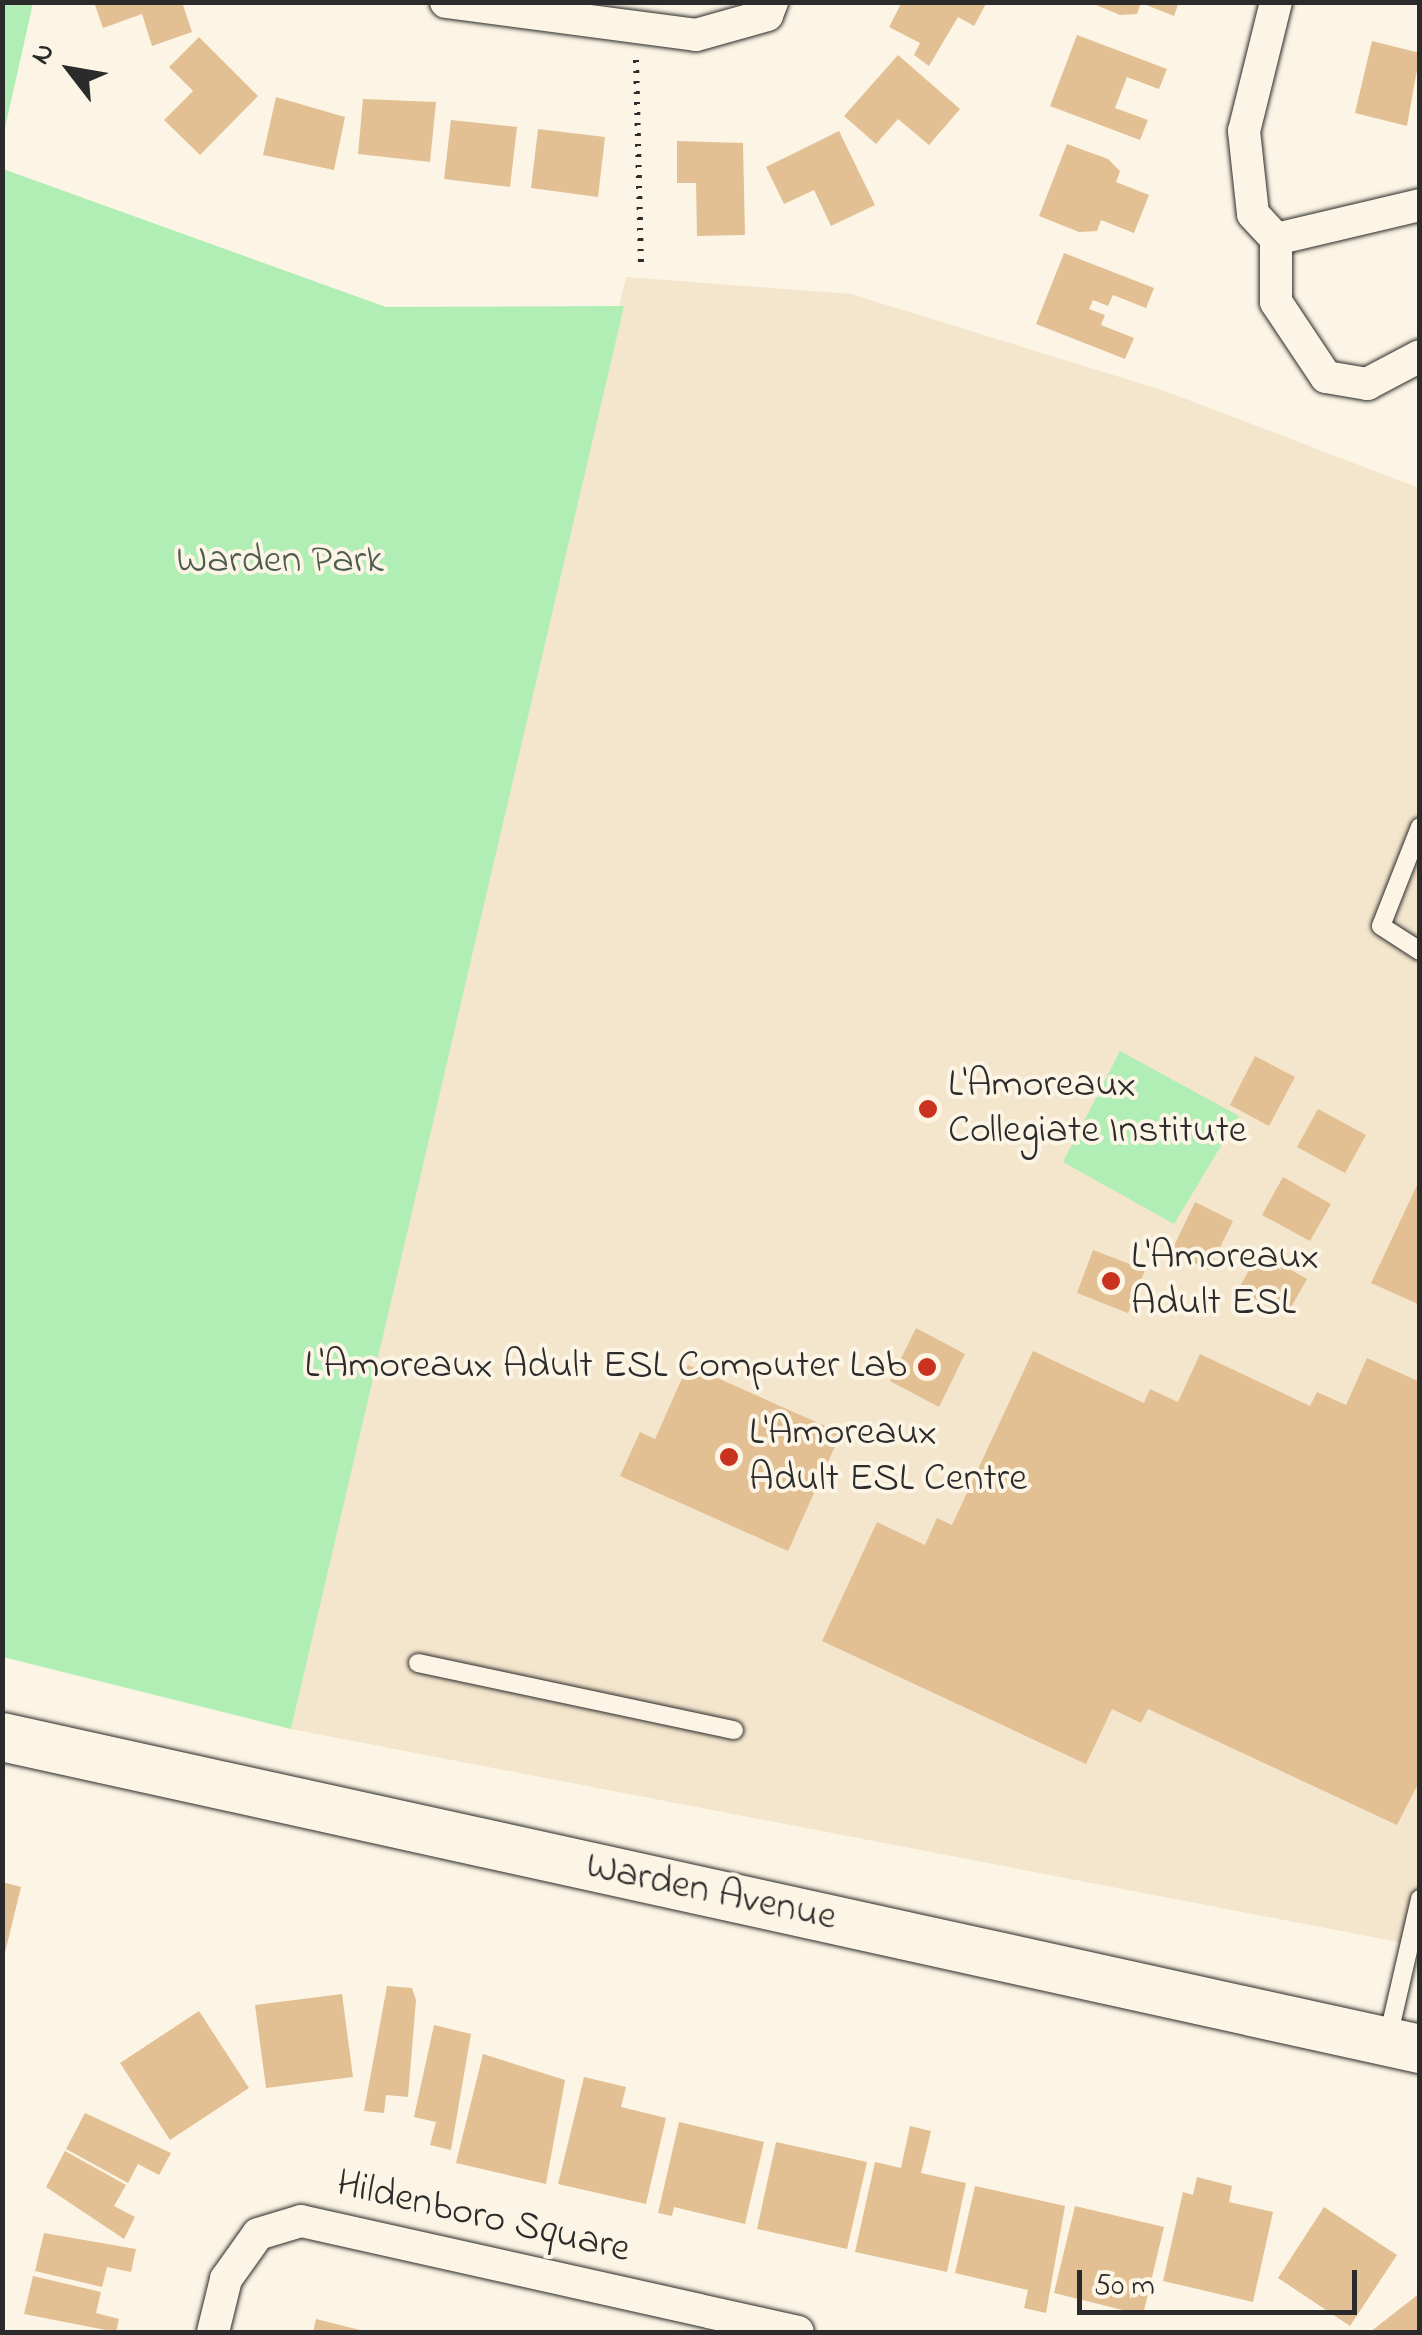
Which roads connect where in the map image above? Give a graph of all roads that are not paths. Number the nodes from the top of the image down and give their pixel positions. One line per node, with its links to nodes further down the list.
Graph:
1 (446, 2): 2 (street)
2 (772, 2)
3 (1276, 2): 5 (street)
4 (1420, 205): 5 (street)
5 (1276, 239): 6 (street)
6 (1420, 356)
7 (1420, 827): 8 (lane)
8 (1420, 952)
9 (418, 1663): 10 (lane)
10 (734, 1730)
11 (2, 1737): 13 (main road, Warden Avenue)
12 (1420, 1899): 13 (lane)
13 (1403, 2046)
14 (214, 2332): 15 (street, Hildenboro Square)
15 (798, 2332)

